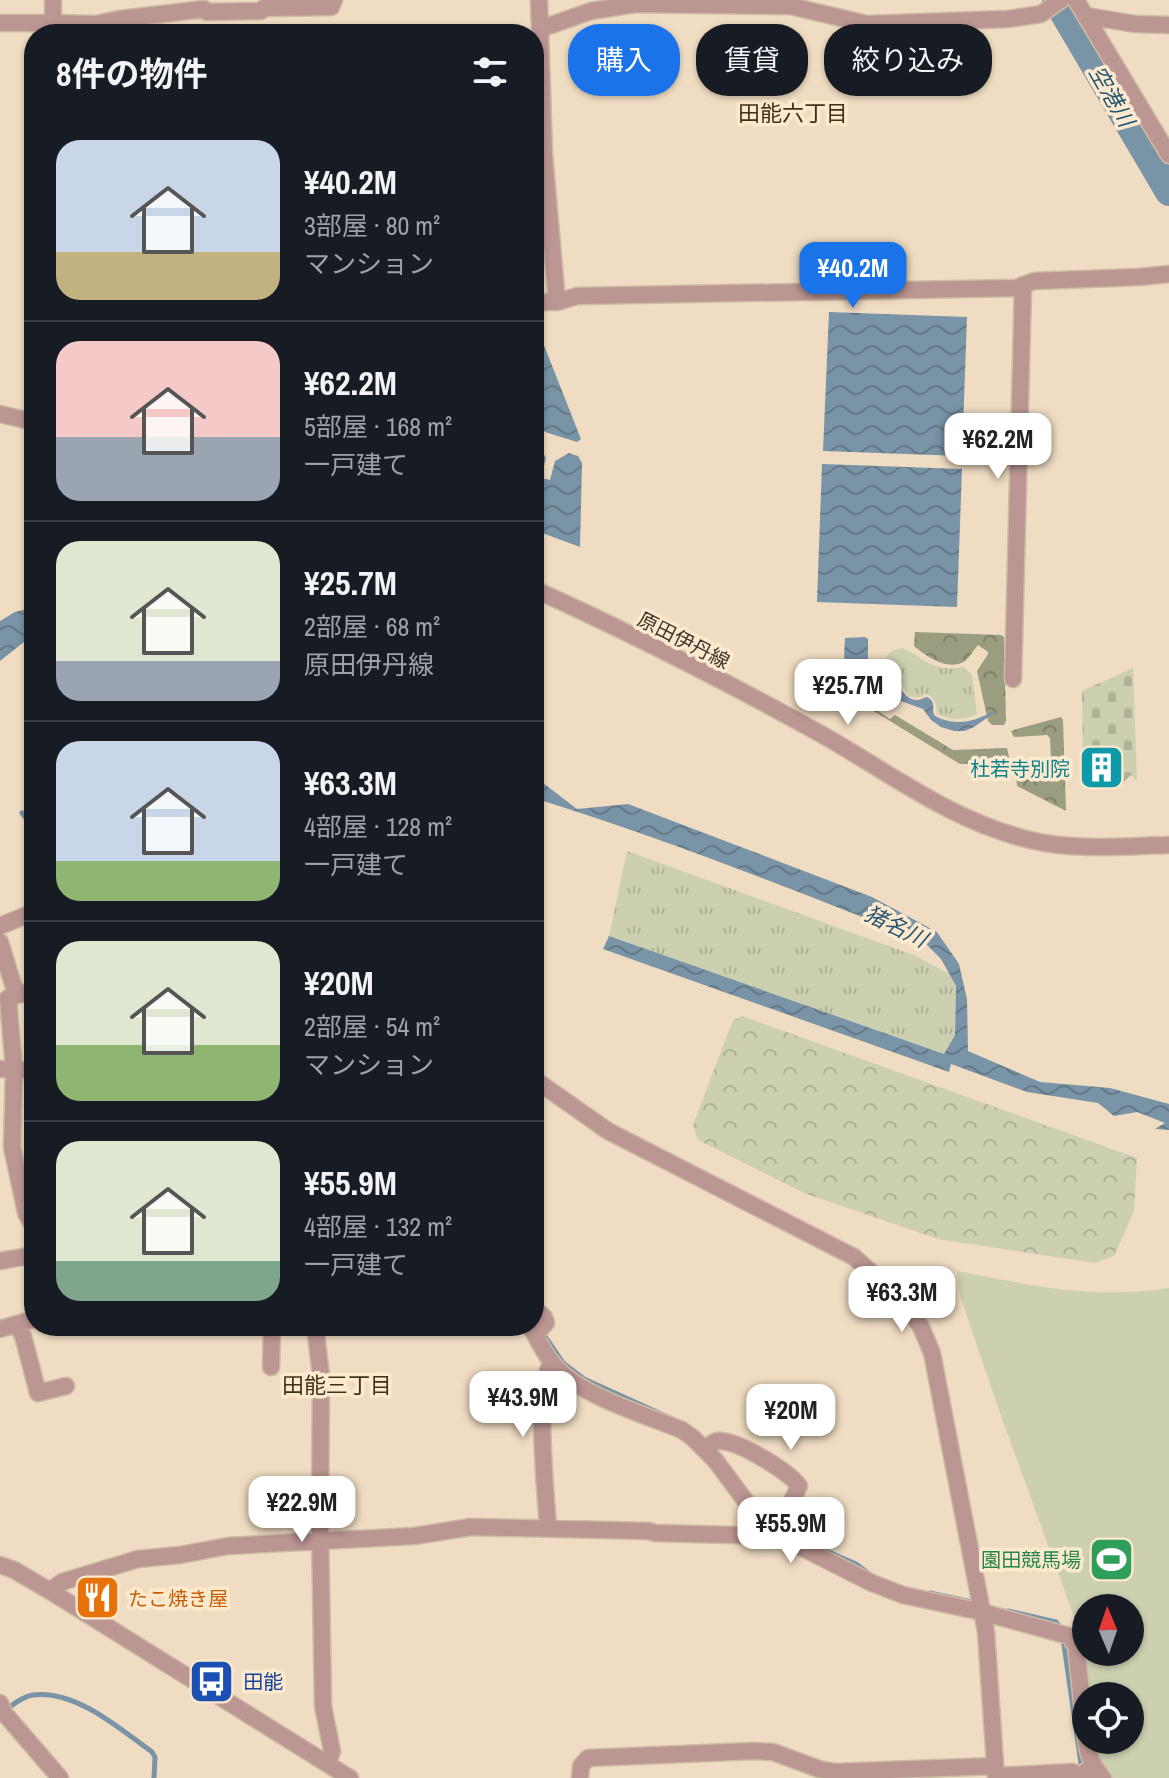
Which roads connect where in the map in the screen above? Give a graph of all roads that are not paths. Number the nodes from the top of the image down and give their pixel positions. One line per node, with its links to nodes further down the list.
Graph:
1 (53, 0): 9 (street)
2 (334, 0): 10 (street)
3 (539, 0): 11 (street)
4 (1076, 0): 7 (street)
5 (664, 2): 6 (street); 14 (street)
6 (1054, 4)
7 (1087, 16): 12 (street); 16 (street)
8 (0, 23): 13 (street)
9 (53, 24)
10 (96, 24)
11 (540, 24)
12 (1169, 25)
13 (24, 26)
14 (544, 28)
15 (544, 154): 20 (street)
16 (1169, 155)
17 (1169, 274): 18 (street)
18 (1023, 285): 20 (street); 24 (street)
19 (544, 302): 20 (street)
20 (557, 302)
21 (0, 414): 22 (street)
22 (24, 420)
23 (544, 594): 25 (street, 原田伊丹線)
24 (1013, 679)
25 (1169, 845)
26 (24, 916): 27 (street)
27 (0, 926)
28 (0, 942): 30 (street)
29 (24, 992): 30 (street)
30 (16, 994): 31 (street)
31 (7, 1069): 33 (street)
32 (544, 1086): 52 (street)
33 (6, 1143): 34 (street)
34 (24, 1206)
35 (24, 1257): 36 (street)
36 (0, 1261)
37 (24, 1323): 38 (street)
38 (17, 1325): 39 (street); 45 (street)
39 (0, 1329)
40 (272, 1336): 44 (street)
41 (316, 1336): 49 (street)
42 (536, 1336): 43 (street)
43 (552, 1362): 46 (street); 47 (street)
44 (271, 1367)
45 (66, 1386)
46 (705, 1450): 48 (street); 48 (street)
47 (548, 1528): 48 (street); 49 (street)
48 (777, 1535): 52 (street)
49 (322, 1542): 51 (street); 56 (street)
50 (0, 1565): 51 (street)
51 (50, 1591): 56 (street)
52 (982, 1612): 53 (street); 57 (street)
53 (1080, 1682)
54 (0, 1703): 59 (street)
55 (1088, 1754): 58 (street)
56 (328, 1764): 60 (street)
57 (996, 1773): 58 (street); 61 (street)
58 (1099, 1773)
59 (60, 1778)
60 (350, 1778)
61 (580, 1778)

